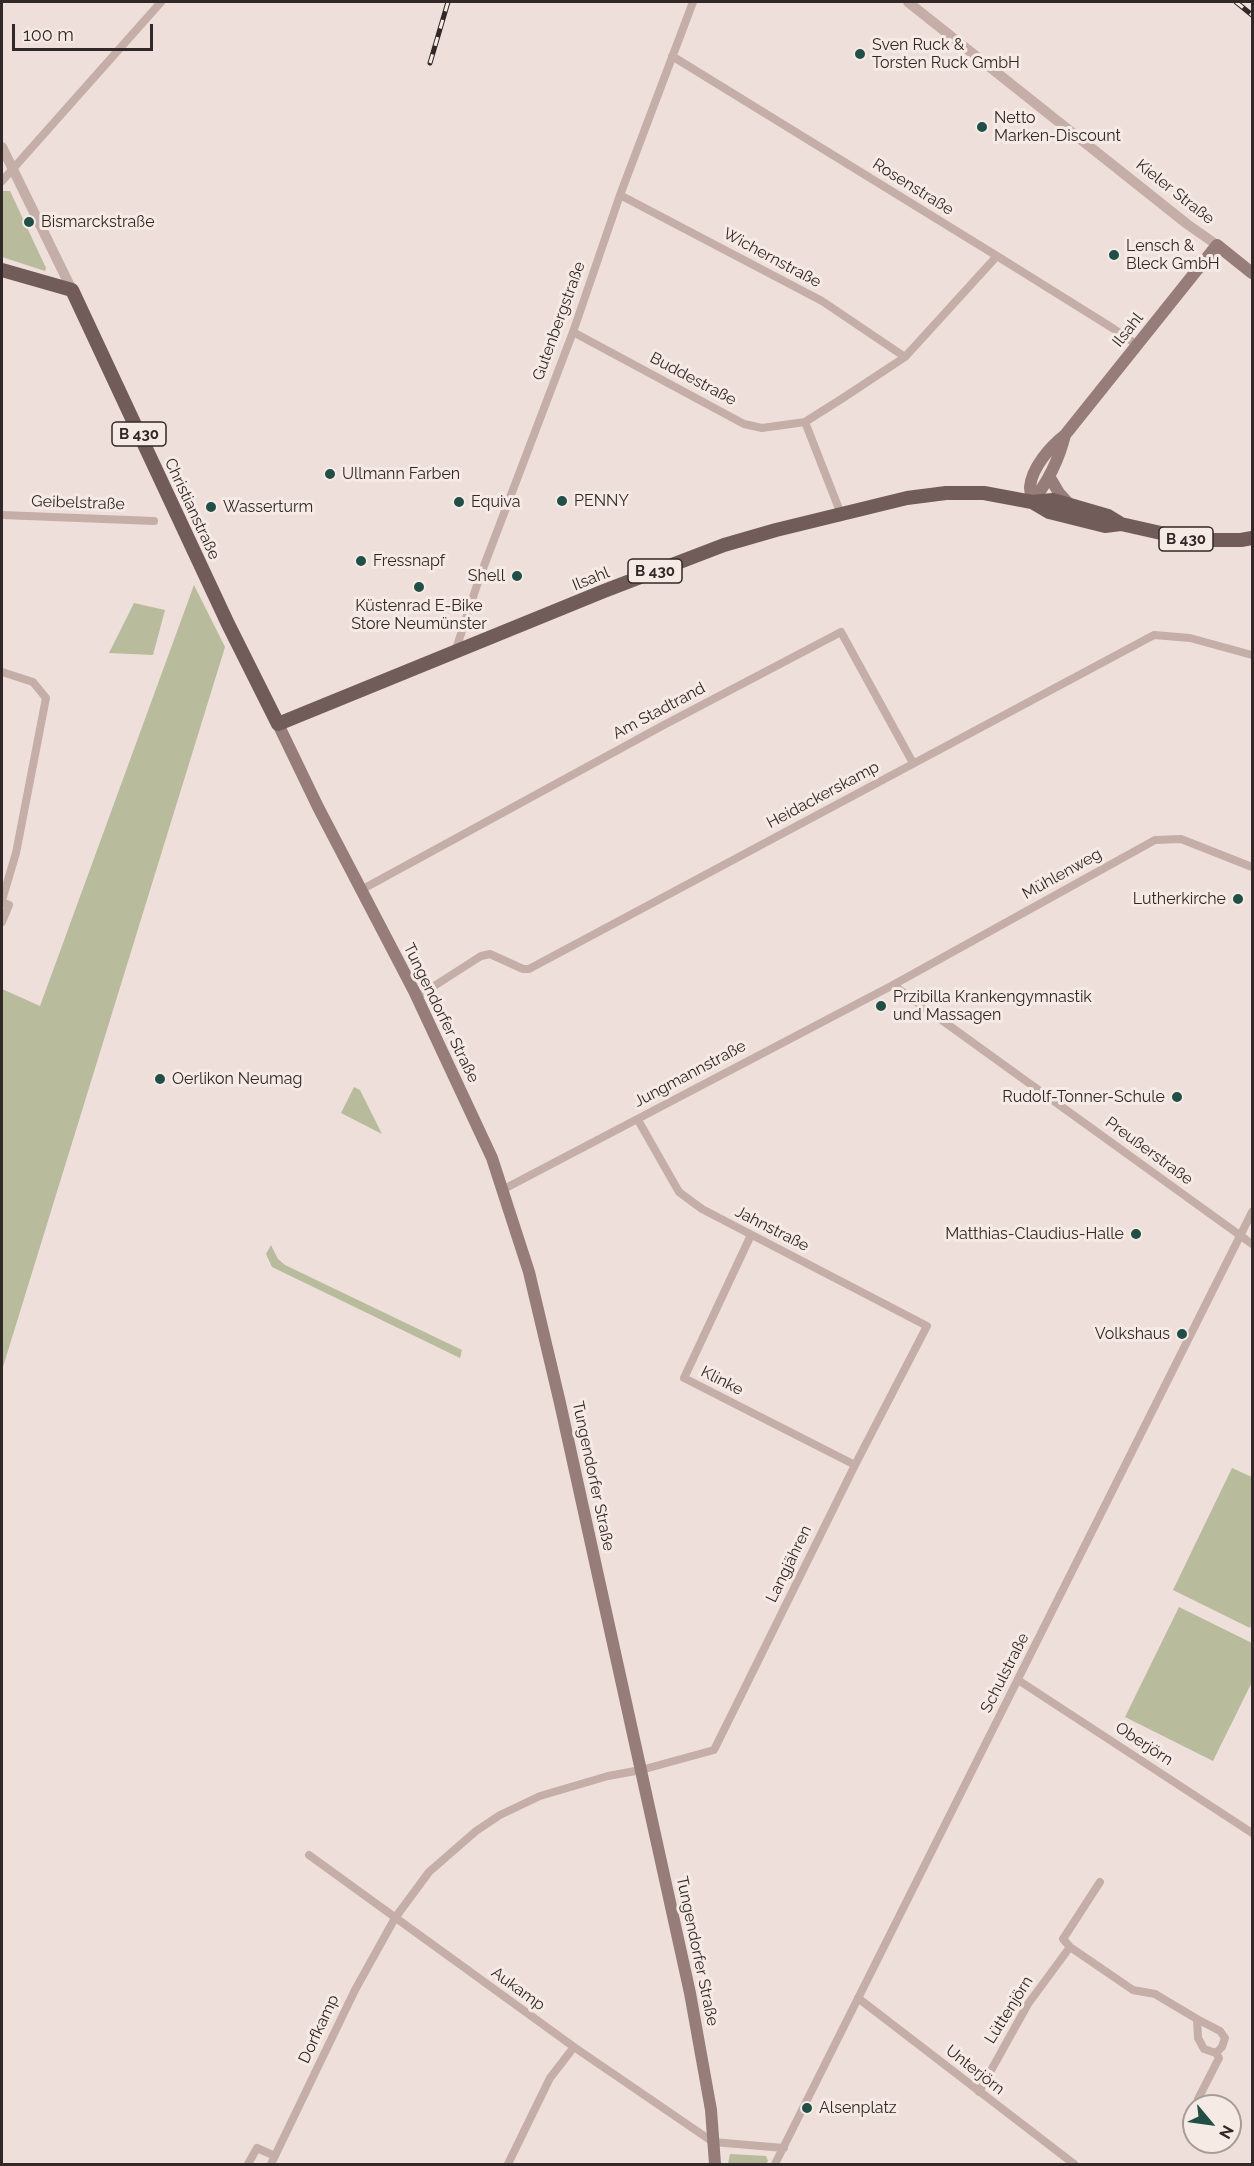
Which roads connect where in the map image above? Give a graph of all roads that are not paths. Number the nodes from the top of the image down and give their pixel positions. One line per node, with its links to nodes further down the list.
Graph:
1 (161, 2): 6 (street)
2 (693, 2): 4 (street, Gutenbergstraße)
3 (908, 2): 9 (street, Kieler Straße)
4 (672, 56): 8 (street, Gutenbergstraße); 10 (street, Rosenstraße)
5 (2, 147): 6 (street, Christianstraße)
6 (13, 169): 7 (street); 13 (street, Christianstraße)
7 (2, 181)
8 (620, 195): 14 (street, Gutenbergstraße); 16 (street, Wichernstraße)
9 (1217, 245): 12 (main road, Kieler Straße); 15 (main road, Ilsahl)
10 (997, 255): 15 (street, Rosenstraße); 16 (street, Buddestraße)
11 (2, 270): 13 (main road)
12 (1252, 273)
13 (72, 290): 30 (main road, Christianstraße / B 430)
14 (573, 332): 17 (street, Buddestraße); 27 (street, Gutenbergstraße)
15 (1137, 345): 18 (main road, Ilsahl)
16 (905, 357): 17 (street, Buddestraße)
17 (805, 422): 22 (street)
18 (1065, 435): 19 (main road, Ilsahl); 20 (main road, Ilsahl)
19 (1049, 476): 20 (main road, Ilsahl); 21 (main road)
20 (1032, 502): 21 (main road, B 430); 22 (main road, Ilsahl / B 430); 25 (main road, B 430)
21 (1070, 505): 25 (main road, B 430)
22 (842, 514): 27 (main road, Ilsahl / B 430)
23 (2, 515): 24 (street, Geibelstraße)
24 (154, 520)
25 (1120, 524): 26 (main road, B 430)
26 (1252, 538)
27 (455, 652): 30 (main road, Ilsahl / B 430)
28 (1252, 655): 31 (street, Heidackerskamp)
29 (2, 672): 35 (street)
30 (278, 724): 32 (main road, Christianstraße)
31 (913, 763): 34 (street, Am Stadtrand); 38 (street, Heidackerskamp)
32 (340, 850): 34 (main road, Tungendorfer Straße)
33 (1252, 867): 37 (street, Mühlenweg)
34 (361, 890): 38 (main road, Tungendorfer Straße)
35 (4, 902): 36 (street)
36 (2, 922)
37 (893, 985): 39 (street, Jungmannstraße); 43 (street, Preußerstraße)
38 (417, 997): 40 (main road, Tungendorfer Straße)
39 (638, 1120): 40 (street, Jungmannstraße); 42 (street, Jahnstraße)
40 (502, 1190): 48 (main road, Tungendorfer Straße)
41 (1252, 1212): 43 (street, Schulstraße)
42 (751, 1235): 45 (street, Jahnstraße); 46 (street, Klinke)
43 (1240, 1237): 44 (street, Preußerstraße); 47 (street, Schulstraße)
44 (1252, 1244)
45 (927, 1326): 46 (street, Langjähren)
46 (855, 1465): 48 (street, Langjähren)
47 (1018, 1680): 49 (street, Oberjörn); 54 (street, Schulstraße)
48 (641, 1770): 52 (street, Langjähren); 60 (main road, Tungendorfer Straße)
49 (1252, 1833)
50 (309, 1855): 52 (street, Aukamp)
51 (1100, 1882): 53 (street, Lüttenjörn)
52 (395, 1918): 56 (street, Aukamp); 62 (street, Dorfkamp)
53 (1070, 1947): 55 (street); 58 (street, Lüttenjörn)
54 (858, 1998): 58 (street, Unterjörn); 61 (street, Schulstraße)
55 (1197, 2019): 57 (street); 57 (street)
56 (574, 2047): 60 (street, Aukamp); 64 (street)
57 (1216, 2053): 59 (street)
58 (979, 2092): 67 (street, Unterjörn)
59 (1201, 2094)
60 (714, 2142): 61 (street); 65 (main road)
61 (784, 2148): 66 (street)
62 (272, 2160): 63 (street, Dorfkamp)
63 (248, 2164)
64 (508, 2164)
65 (715, 2164)
66 (775, 2164)
67 (1074, 2164)

